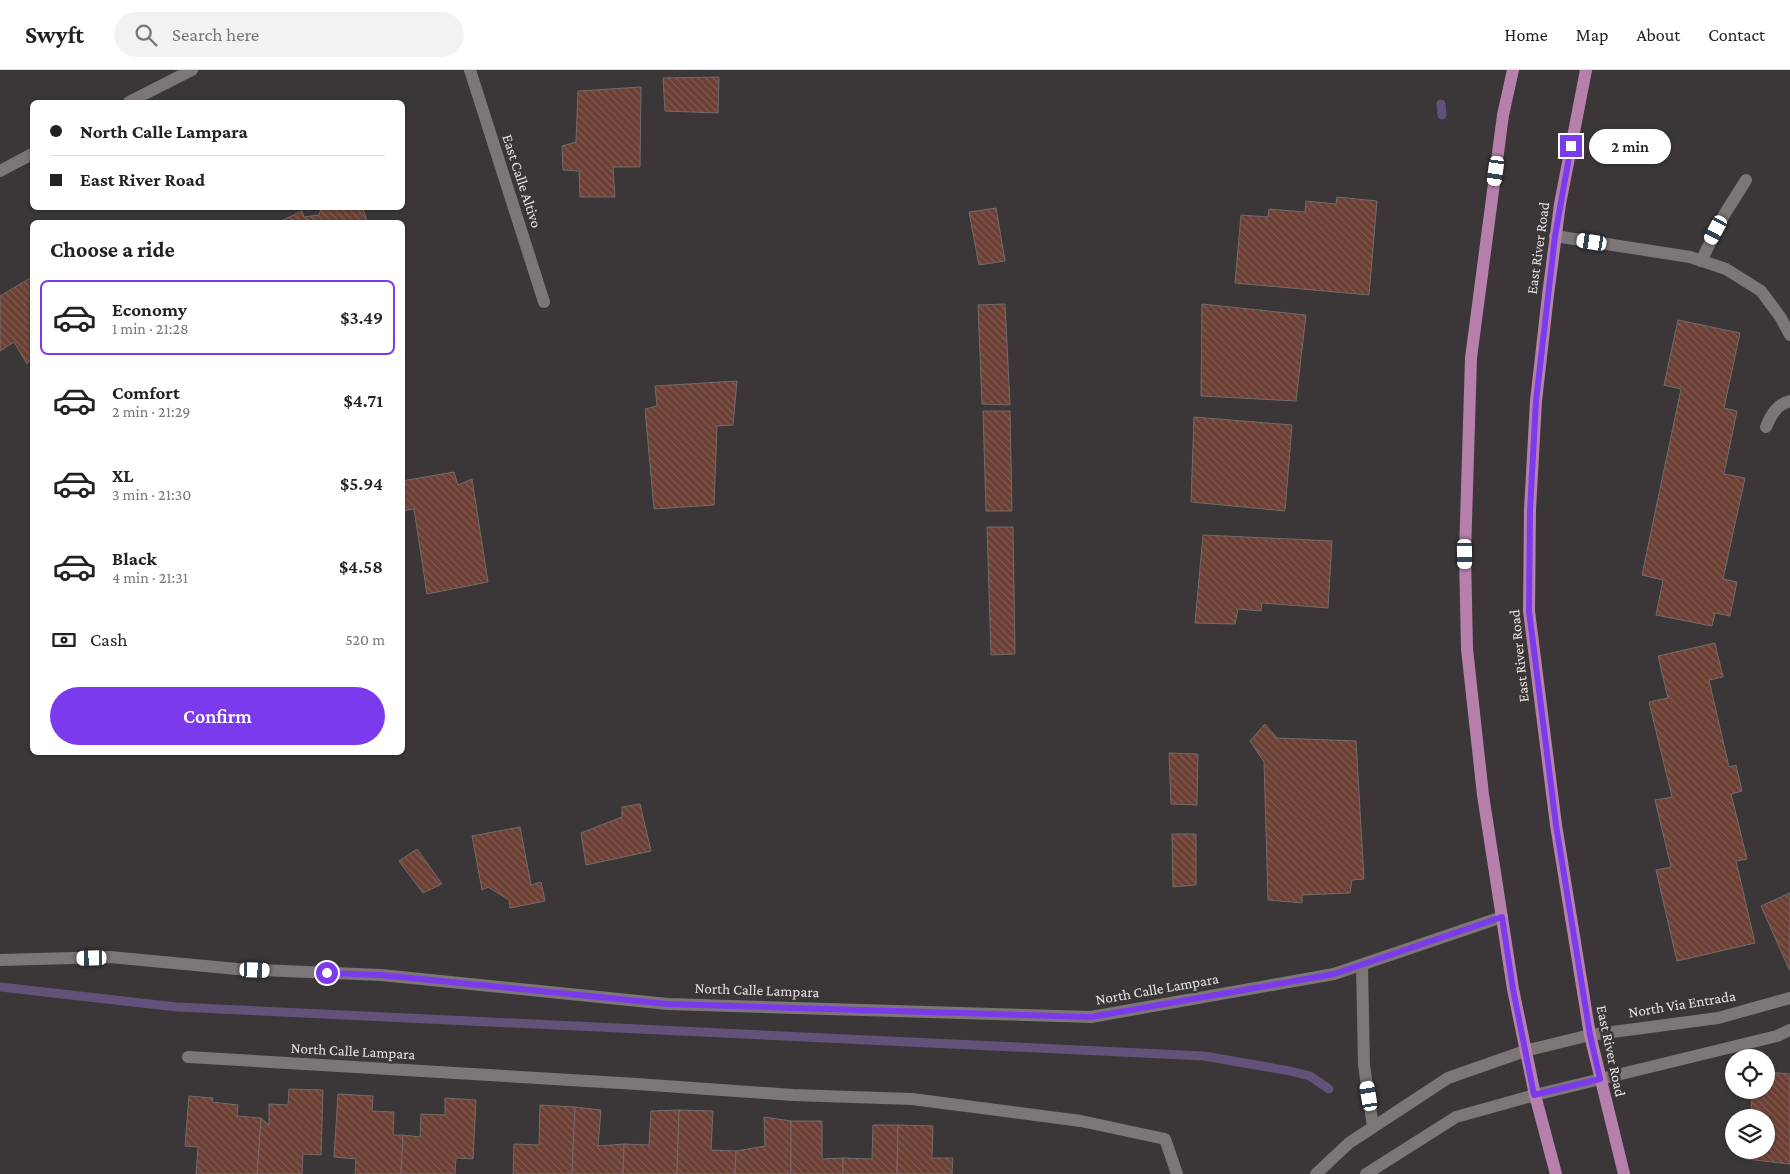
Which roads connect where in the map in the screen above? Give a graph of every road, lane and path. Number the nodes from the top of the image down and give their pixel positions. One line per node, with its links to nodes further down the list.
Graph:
1 (192, 70): 5 (street)
2 (470, 70): 11 (street, East Calle Altivo)
3 (1513, 70): 15 (main road)
4 (1586, 70): 9 (main road, East River Road)
5 (133, 100)
6 (30, 155): 7 (street)
7 (0, 172)
8 (1746, 180): 10 (street)
9 (1555, 236): 10 (street); 20 (main road, East River Road)
10 (1700, 261): 12 (street)
11 (544, 302)
12 (1790, 335)
13 (1790, 401): 14 (street)
14 (1766, 427)
15 (1502, 917): 17 (street, North Calle Lampara); 21 (main road)
16 (0, 960): 17 (street, North Calle Lampara)
17 (1362, 965): 25 (street)
18 (1790, 998): 20 (street, North Via Entrada)
19 (1790, 1030): 23 (street)
20 (1590, 1035): 21 (street, North Via Entrada); 23 (main road, East River Road)
21 (1525, 1051): 24 (main road); 25 (street, North Via Entrada)
22 (188, 1057): 26 (street, North Calle Lampara)
23 (1600, 1079): 24 (street); 30 (main road, East River Road)
24 (1534, 1095): 28 (street); 29 (main road)
25 (1373, 1127): 27 (street, North Via Entrada)
26 (1177, 1174)
27 (1316, 1174)
28 (1366, 1174)
29 (1556, 1174)
30 (1624, 1174)

